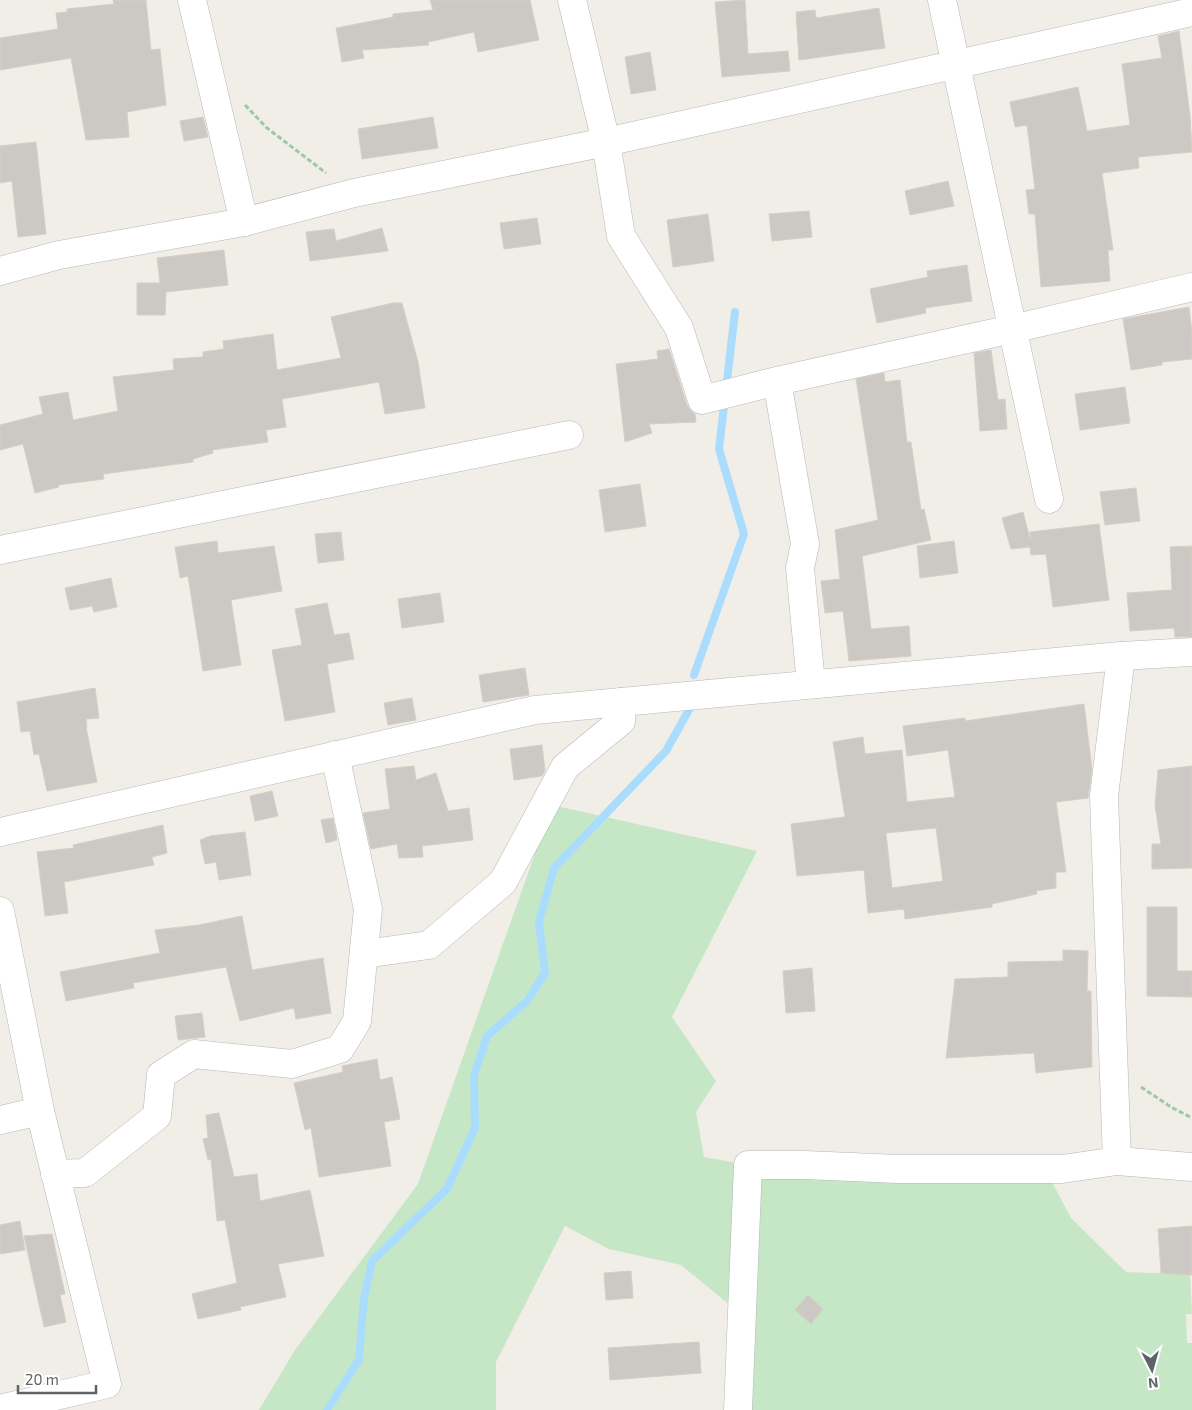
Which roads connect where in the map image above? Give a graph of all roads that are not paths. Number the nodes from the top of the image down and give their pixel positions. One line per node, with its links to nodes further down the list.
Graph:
1 (192, 0): 7 (street)
2 (572, 0): 6 (street)
3 (942, 0): 5 (street)
4 (1192, 12): 5 (street)
5 (955, 64): 6 (street); 10 (street)
6 (606, 142): 7 (street); 11 (street)
7 (244, 222): 8 (street)
8 (0, 271)
9 (1192, 287): 10 (street)
10 (1012, 329): 11 (street); 13 (street)
11 (767, 383): 17 (street)
12 (569, 435): 14 (street)
13 (1049, 499)
14 (0, 550)
15 (1192, 652): 16 (street)
16 (1122, 656): 17 (street); 25 (street)
17 (811, 684): 18 (street)
18 (621, 702): 19 (street); 22 (street)
19 (335, 755): 20 (street); 22 (street)
20 (0, 832)
21 (0, 911): 23 (street)
22 (364, 954): 27 (street)
23 (40, 1111): 24 (street); 27 (street)
24 (0, 1120)
25 (1116, 1161): 26 (street); 29 (street)
26 (1192, 1167)
27 (55, 1174): 28 (street)
28 (0, 1409)
29 (738, 1410)

